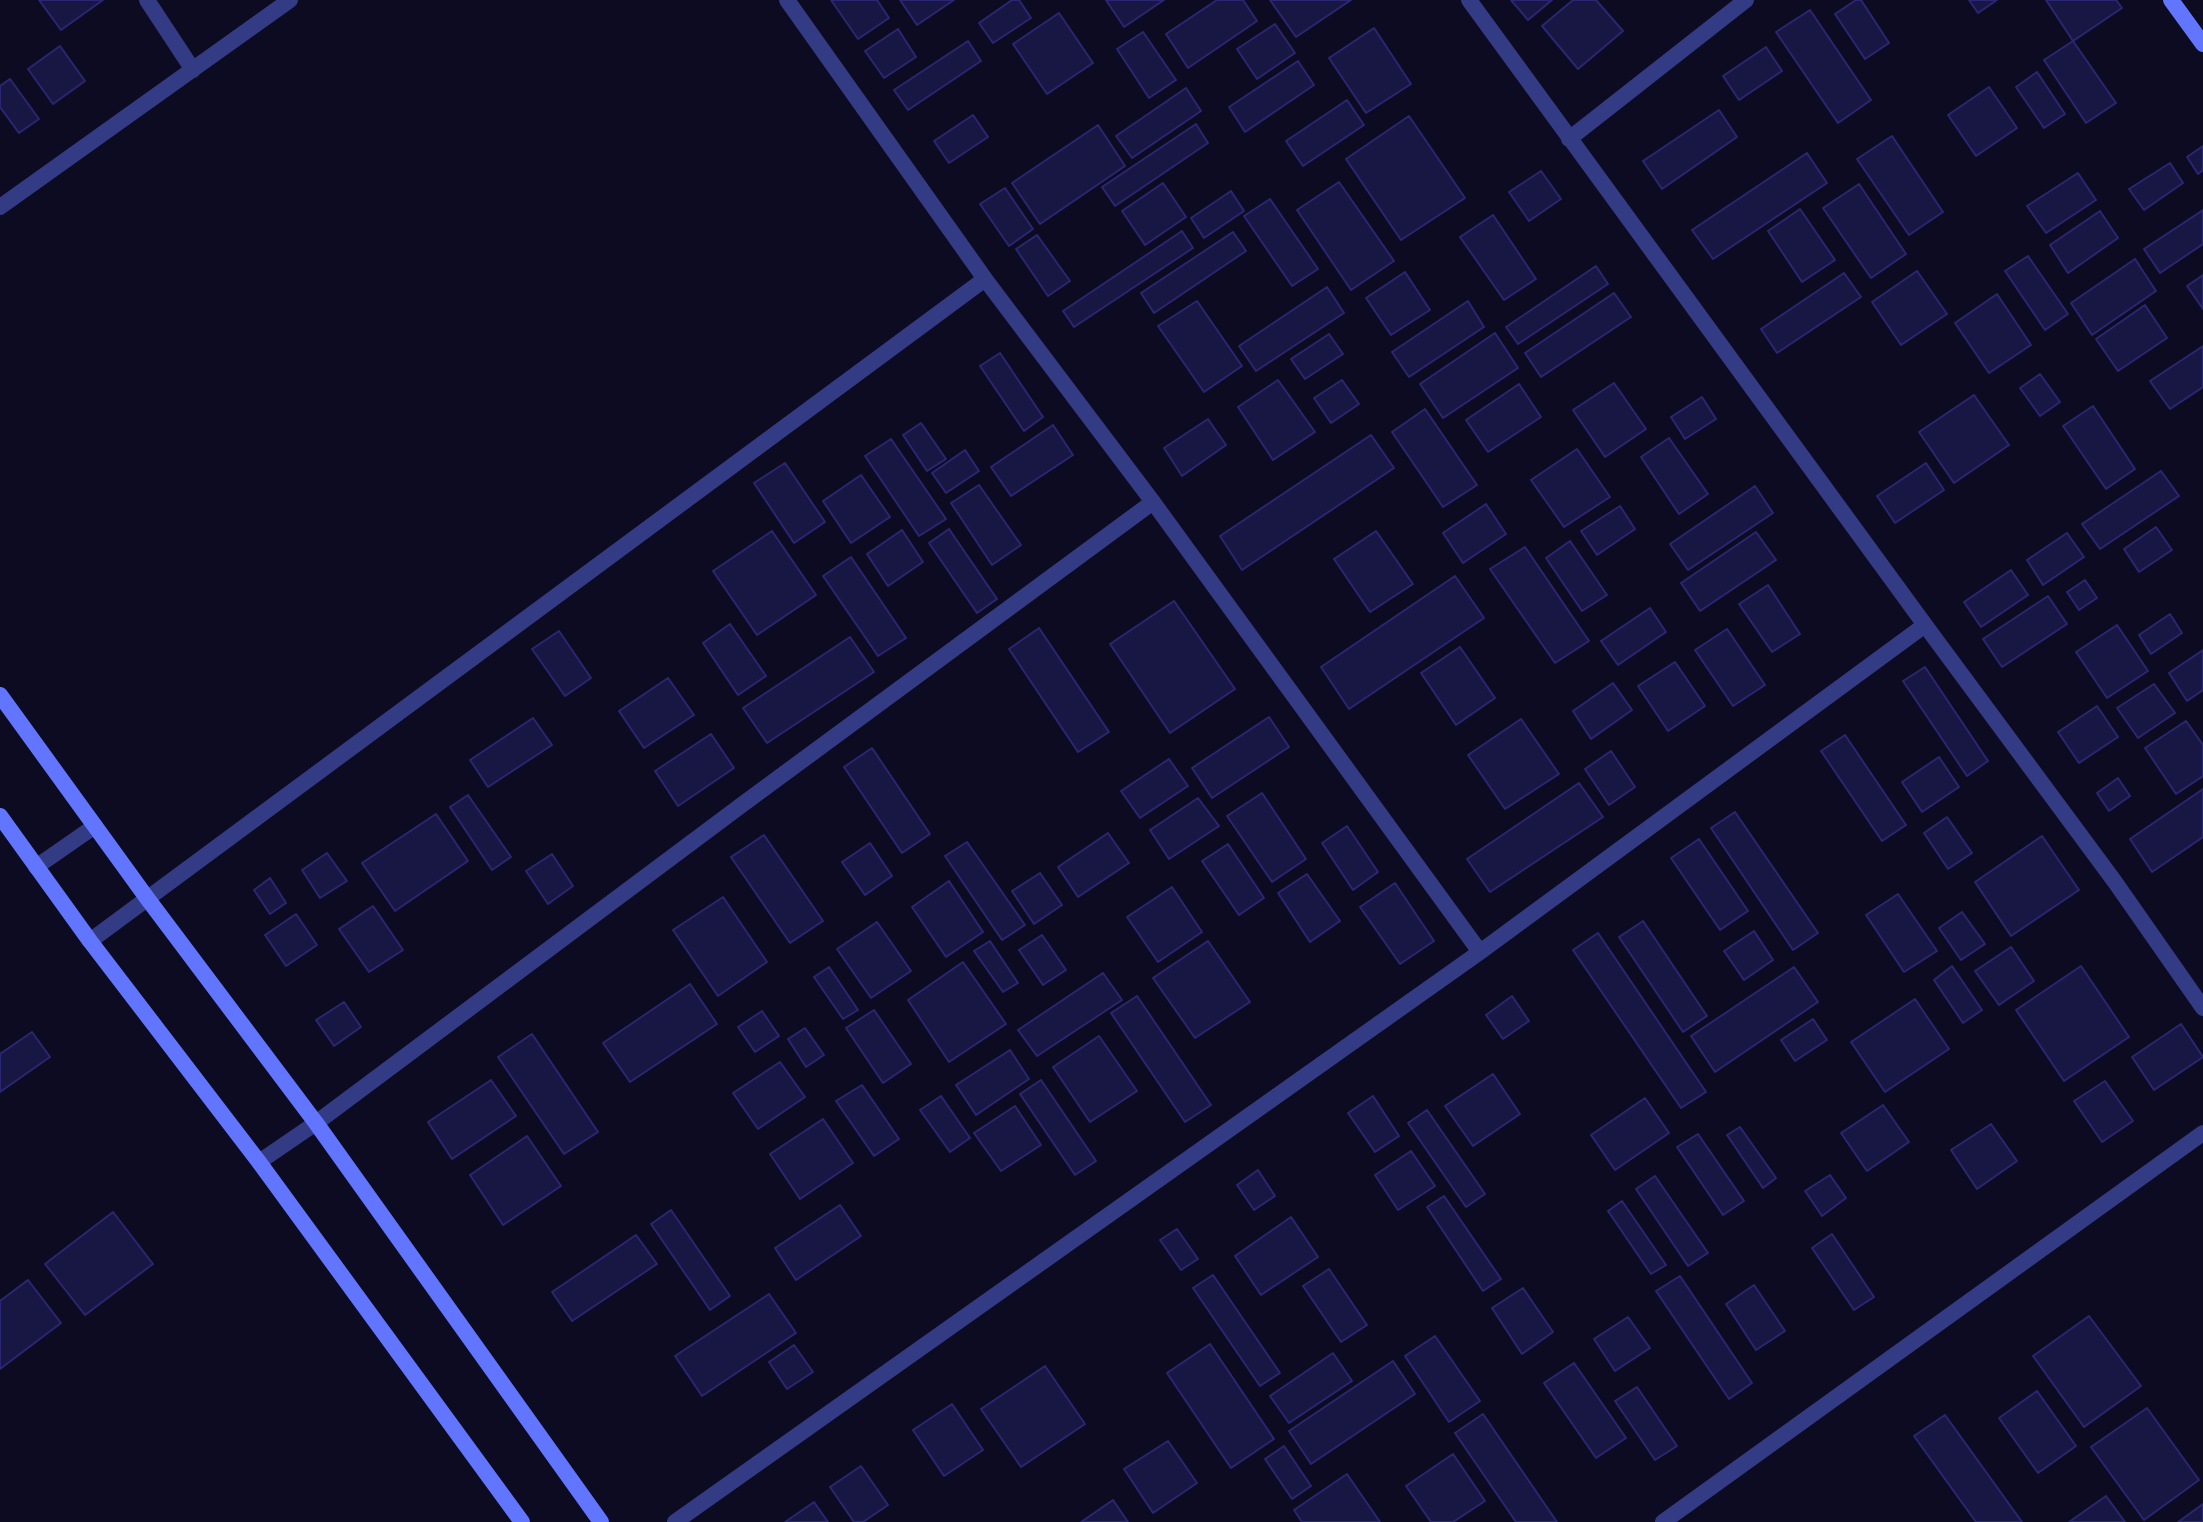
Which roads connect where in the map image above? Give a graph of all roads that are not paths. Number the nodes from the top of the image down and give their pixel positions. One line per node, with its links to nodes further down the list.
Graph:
1 (147, 0): 8 (street)
2 (290, 0): 8 (street)
3 (787, 0): 11 (street)
4 (1469, 0): 9 (street)
5 (1746, 0): 9 (street)
6 (2171, 0): 7 (main road)
7 (2203, 44)
8 (193, 70): 10 (street)
9 (1569, 139): 13 (street)
10 (0, 207)
11 (985, 279): 12 (street); 18 (street)
12 (1153, 502): 20 (street); 22 (street)
13 (1925, 625): 20 (street); 21 (street)
14 (0, 695): 16 (main road)
15 (0, 816): 17 (main road)
16 (95, 826): 17 (street); 18 (main road)
17 (36, 867): 19 (main road)
18 (147, 898): 19 (street); 22 (main road)
19 (90, 941): 24 (main road)
20 (1480, 952): 27 (street)
21 (2203, 1008)
22 (316, 1123): 24 (street); 26 (main road)
23 (2203, 1133): 28 (street)
24 (259, 1162): 25 (main road)
25 (522, 1522)
26 (601, 1522)
27 (675, 1522)
28 (1663, 1522)

